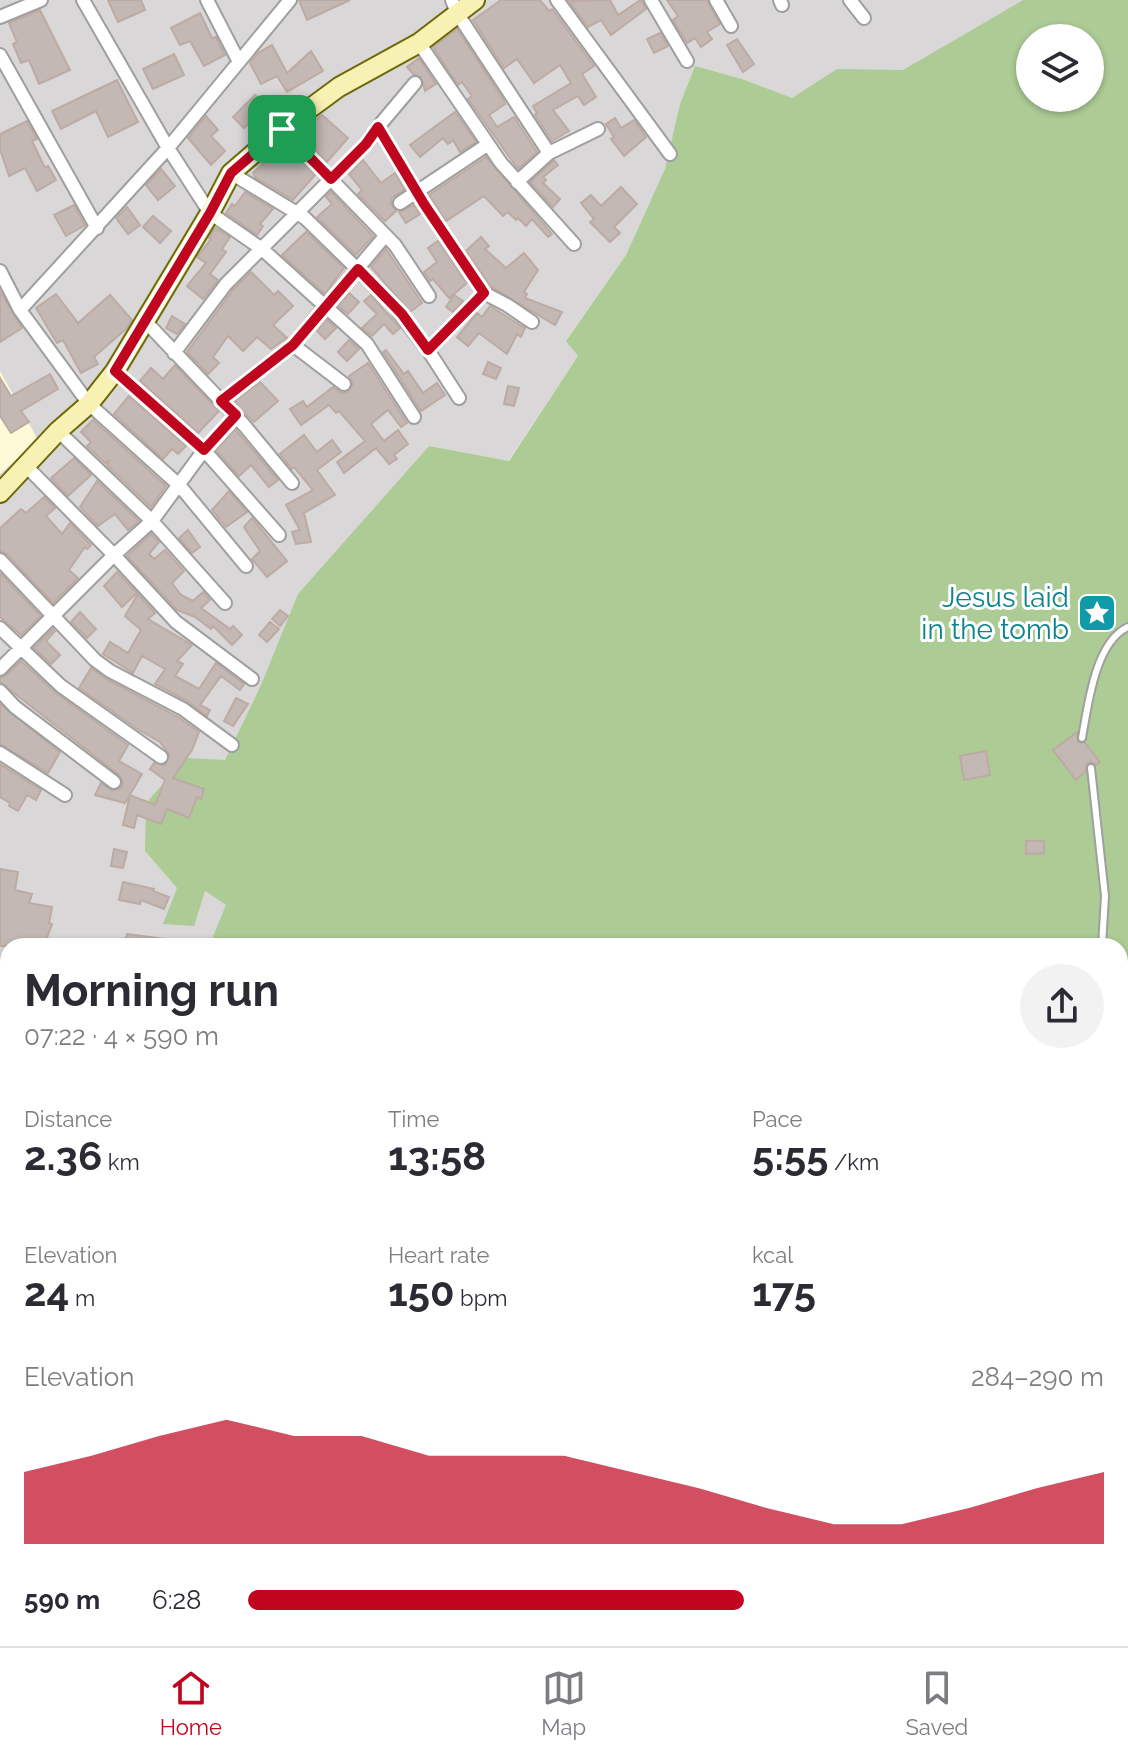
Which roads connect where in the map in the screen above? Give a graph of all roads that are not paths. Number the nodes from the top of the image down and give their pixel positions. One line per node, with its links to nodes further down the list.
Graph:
1 (41, 0): 11 (street)
2 (83, 0): 23 (street)
3 (207, 0): 17 (street)
4 (290, 0): 17 (street)
5 (475, 0): 10 (street)
6 (557, 0): 25 (street)
7 (651, 0): 16 (street)
8 (716, 0): 13 (street)
9 (850, 0): 12 (street)
10 (455, 7): 14 (street); 24 (street)
11 (0, 17)
12 (864, 18)
13 (731, 26)
14 (419, 43): 20 (street); 22 (street)
15 (0, 55): 33 (street)
16 (687, 61)
17 (239, 62): 23 (street)
18 (415, 83): 19 (street)
19 (378, 127): 27 (street); 29 (street)
20 (282, 129): 26 (street); 27 (street)
21 (598, 129): 24 (street)
22 (487, 145): 28 (street); 29 (street)
23 (168, 148): 31 (street); 33 (street)
24 (549, 153): 28 (street)
25 (670, 154)
26 (231, 173): 31 (street); 32 (street)
27 (331, 179): 32 (street); 34 (street)
28 (517, 182): 35 (street)
29 (418, 192): 30 (street); 39 (street)
30 (400, 203)
31 (210, 213): 36 (street); 43 (street)
32 (298, 213): 36 (street); 37 (street)
33 (97, 228): 42 (street)
34 (385, 236): 37 (street); 40 (street)
35 (574, 244)
36 (262, 249): 41 (street); 47 (street)
37 (358, 269): 41 (street); 46 (street)
38 (0, 271): 42 (street)
39 (484, 293): 44 (street); 46 (street)
40 (429, 296)
41 (325, 305): 45 (street); 54 (street)
42 (20, 310): 52 (street)
43 (145, 321): 47 (street); 48 (street)
44 (532, 322)
45 (293, 345): 49 (street); 51 (street)
46 (428, 350): 50 (street)
47 (174, 353): 51 (street)
48 (115, 371): 52 (street); 56 (street)
49 (344, 384)
50 (459, 398)
51 (221, 401): 53 (street)
52 (89, 404): 55 (street); 59 (street)
53 (236, 415): 56 (street); 58 (street)
54 (414, 417)
55 (58, 431): 57 (street); 61 (street)
56 (204, 450): 59 (street); 62 (street)
57 (27, 467): 60 (street); 63 (street)
58 (292, 483)
59 (180, 486): 61 (street); 65 (street)
60 (0, 493)
61 (152, 521): 63 (street); 66 (street)
62 (279, 535)
63 (114, 555): 67 (street); 72 (street)
64 (0, 560): 67 (street)
65 (246, 566)
66 (225, 603)
67 (51, 616): 70 (street); 75 (street)
68 (1128, 627): 74 (lane)
69 (0, 628): 70 (street)
70 (20, 649): 71 (street); 77 (street)
71 (0, 669)
72 (252, 679)
73 (0, 691): 79 (street)
74 (1082, 738)
75 (232, 745)
76 (0, 753): 80 (street)
77 (161, 757)
78 (1091, 768): 81 (lane)
79 (114, 782)
80 (65, 795)
81 (1102, 938)

